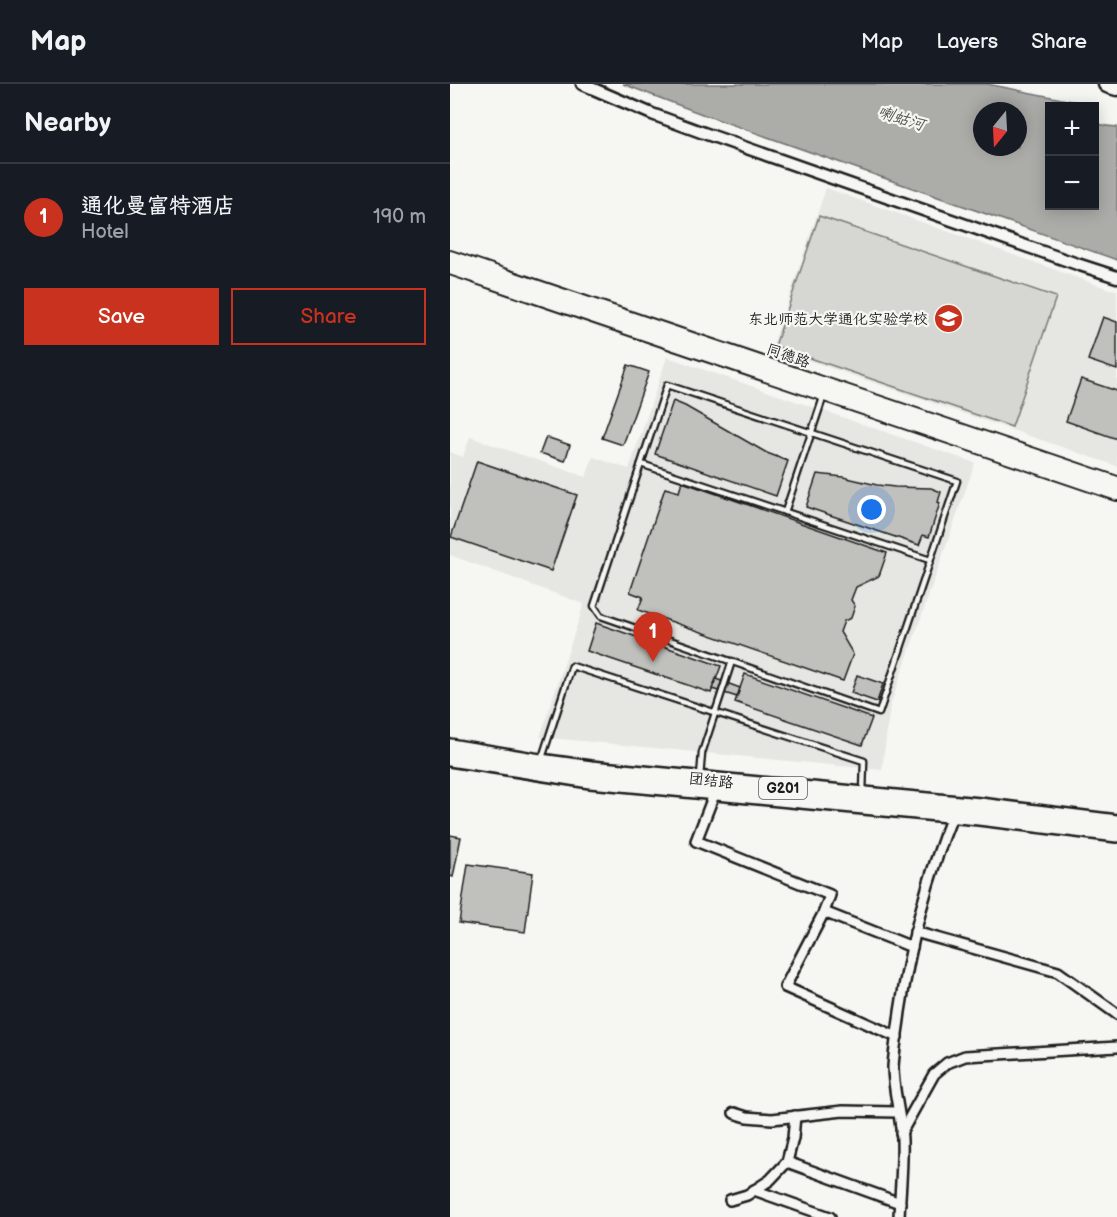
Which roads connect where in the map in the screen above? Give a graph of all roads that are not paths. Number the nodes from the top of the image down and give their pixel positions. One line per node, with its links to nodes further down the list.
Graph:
1 (582, 84): 4 (street)
2 (450, 257): 8 (main road, 同德路)
3 (450, 268): 5 (main road, 同德路)
4 (1117, 276)
5 (824, 395): 6 (lane); 9 (main road, 同德路)
6 (812, 433): 7 (lane); 10 (lane); 11 (lane)
7 (641, 464): 10 (lane); 12 (lane)
8 (1117, 483)
9 (1117, 494)
10 (785, 512): 11 (lane)
11 (930, 560): 12 (lane)
12 (732, 662): 13 (lane)
13 (715, 712): 16 (lane); 17 (lane); 19 (lane)
14 (450, 747): 16 (highway, 团结路 / G201)
15 (450, 758): 18 (highway, 团结路 / G201)
16 (540, 762): 17 (highway, 团结路 / G201)
17 (700, 780): 19 (highway, 团结路 / G201)
18 (715, 792): 20 (highway, 团结路 / G201); 23 (street)
19 (863, 795): 21 (highway, 团结路 / G201)
20 (953, 814): 22 (highway, 团结路 / G201); 24 (street)
21 (1117, 823)
22 (1117, 834)
23 (824, 912): 25 (street); 27 (street)
24 (915, 932): 25 (street); 26 (street)
25 (912, 946): 27 (street)
26 (1117, 1014)
27 (897, 1037): 29 (street)
28 (1117, 1047): 32 (street)
29 (897, 1112): 31 (street); 32 (street)
30 (734, 1113): 31 (street)
31 (795, 1116): 33 (street)
32 (901, 1133): 36 (street)
33 (787, 1162): 34 (street); 36 (street)
34 (754, 1190): 35 (street); 37 (street)
35 (730, 1200)
36 (900, 1203): 38 (street)
37 (830, 1217)
38 (899, 1217)

